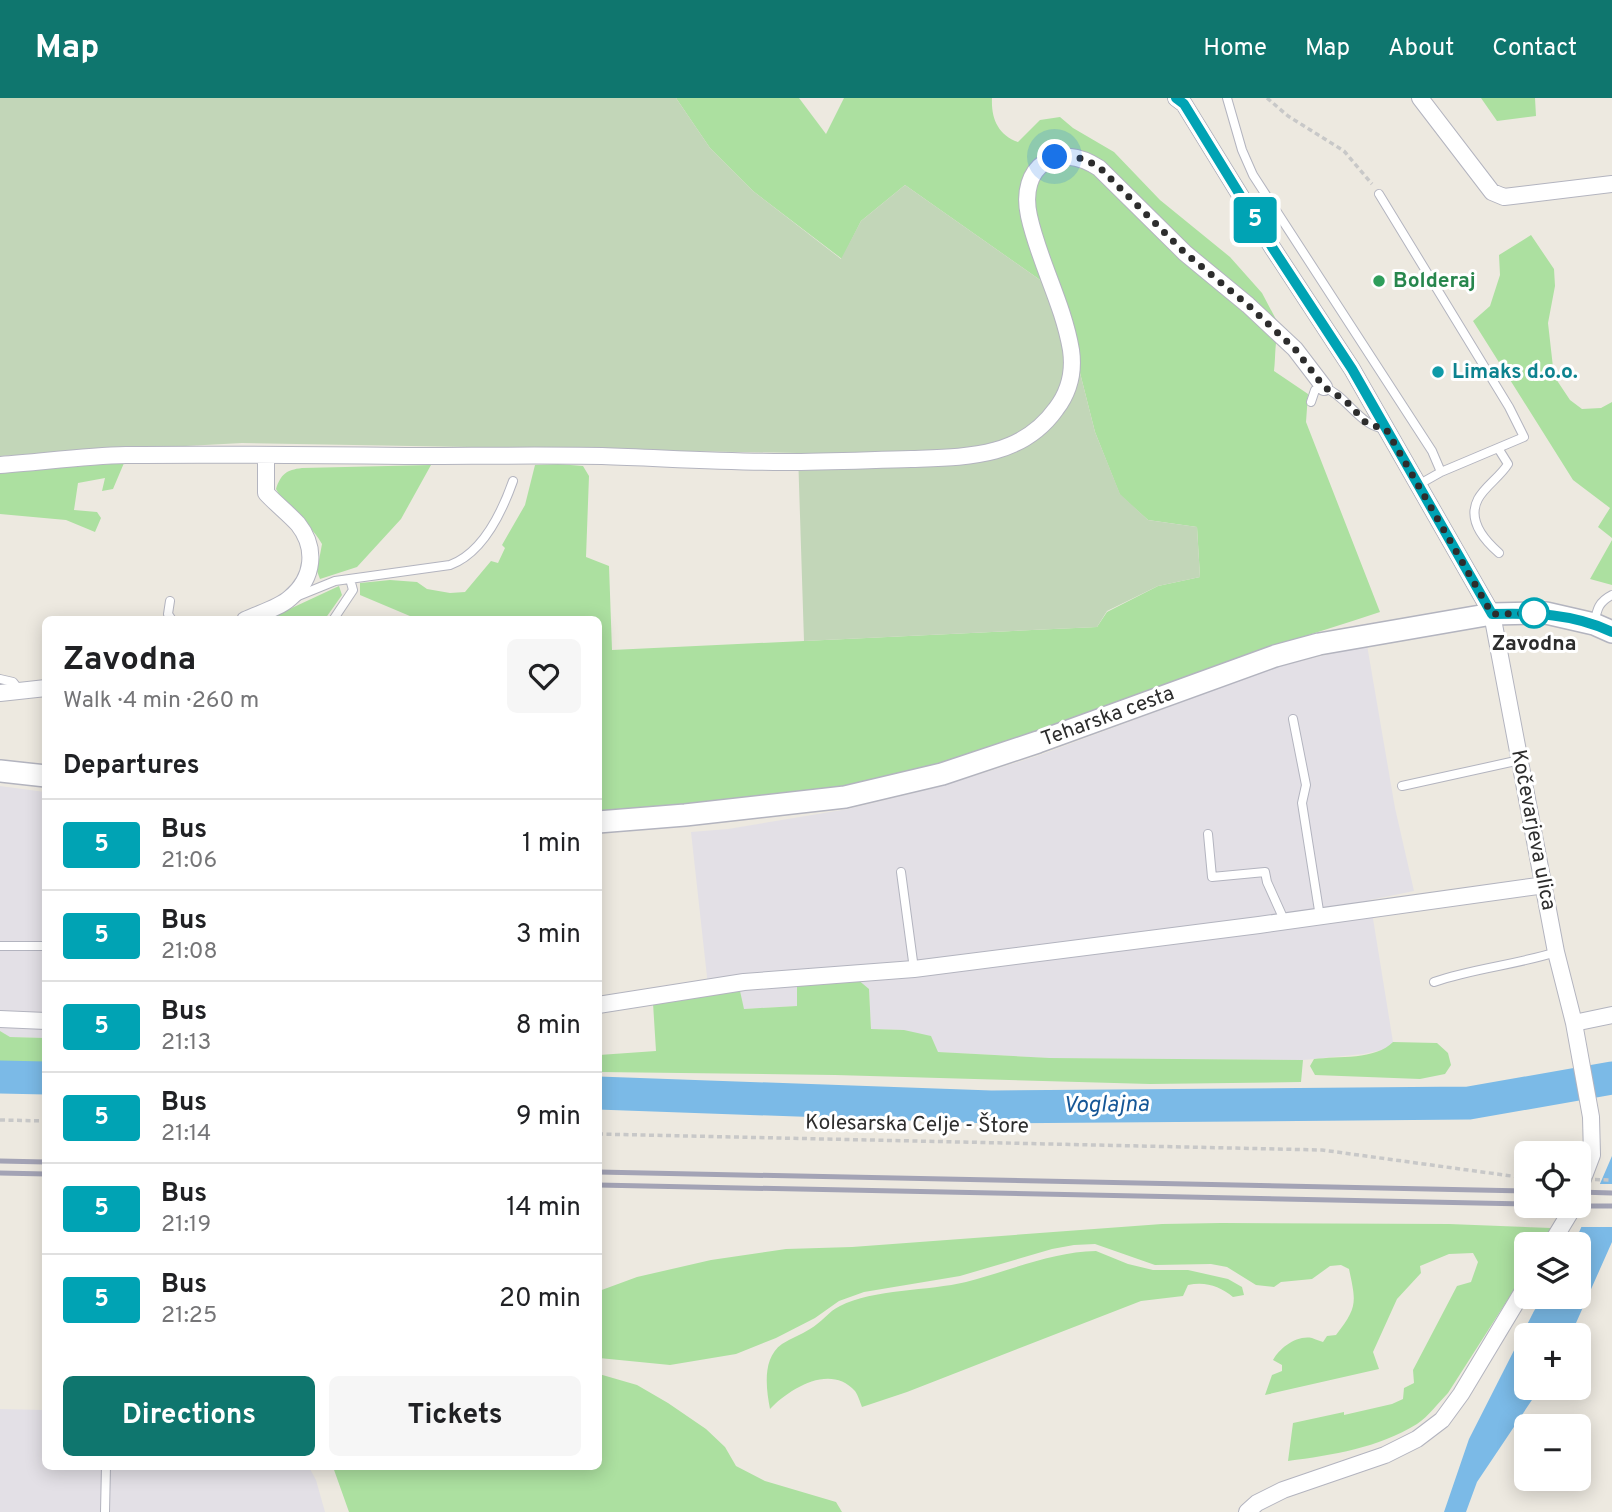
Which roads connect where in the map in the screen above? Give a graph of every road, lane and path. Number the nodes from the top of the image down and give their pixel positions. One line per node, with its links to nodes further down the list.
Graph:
1 (1227, 98): 13 (lane)
2 (1267, 98): 6 (path)
3 (1420, 98): 5 (street)
4 (1183, 100): 9 (street, Kočevarjeva ulica)
5 (1612, 184)
6 (1379, 194): 10 (lane)
7 (1324, 387): 8 (lane); 9 (lane); 11 (street)
8 (1311, 402)
9 (1386, 429): 15 (street, Kočevarjeva ulica)
10 (1498, 448): 13 (lane); 16 (lane)
11 (266, 455): 12 (street); 19 (street)
12 (0, 465)
13 (1441, 472): 15 (lane)
14 (513, 481): 17 (lane)
15 (1418, 485): 21 (street, Kočevarjeva ulica)
16 (1499, 553)
17 (350, 579): 19 (lane); 24 (lane)
18 (1612, 594): 25 (lane)
19 (288, 600): 23 (street)
20 (170, 601): 22 (lane)
21 (1492, 614): 25 (street, Teharska cesta); 31 (street, Kočevarjeva ulica); 35 (street, Teharska cesta)
22 (170, 616)
23 (254, 616)
24 (336, 616)
25 (1603, 628)
26 (0, 678): 28 (lane)
27 (42, 688): 28 (street)
28 (20, 691): 29 (street)
29 (0, 693)
30 (1293, 719): 39 (lane)
31 (1520, 760): 34 (lane); 38 (street, Kočevarjeva ulica)
32 (0, 771): 33 (street)
33 (42, 776)
34 (1402, 786)
35 (602, 822)
36 (1208, 834): 40 (lane)
37 (901, 872): 44 (lane)
38 (1545, 885): 39 (street); 43 (street, Kočevarjeva ulica)
39 (1320, 917): 40 (street)
40 (1285, 922): 44 (street)
41 (0, 946): 42 (lane)
42 (42, 946)
43 (1556, 952): 45 (lane); 50 (street, Kočevarjeva ulica)
44 (915, 969): 46 (street)
45 (1434, 982)
46 (602, 1004)
47 (1612, 1015): 50 (street)
48 (0, 1019): 49 (street)
49 (42, 1021)
50 (1574, 1023): 54 (street, Kočevarjeva ulica)
51 (0, 1120): 52 (path)
52 (42, 1121)
53 (602, 1133): 55 (path, Kolesarska Celje - Štore)
54 (1591, 1158)
55 (1514, 1176)
56 (1591, 1179): 57 (path, bridge)
57 (1612, 1180)
58 (1514, 1306): 61 (street)
59 (106, 1470): 60 (lane)
60 (105, 1512)
61 (1247, 1512)

